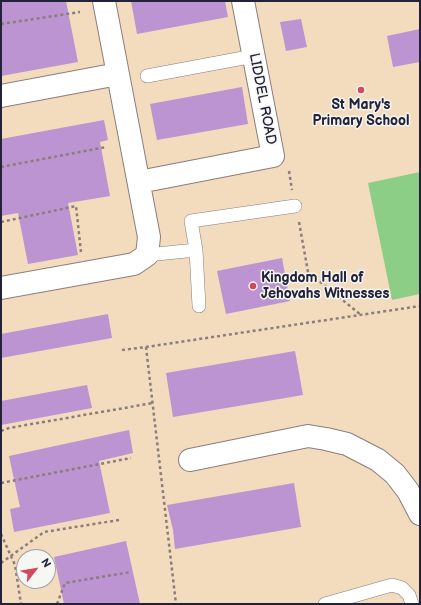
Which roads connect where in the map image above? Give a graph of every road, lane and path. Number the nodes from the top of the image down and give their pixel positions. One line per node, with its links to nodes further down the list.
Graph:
1 (104, 1): 6 (street)
2 (243, 1): 5 (street, LIDDEL ROAD)
3 (80, 12): 4 (path)
4 (1, 24)
5 (254, 56): 7 (lane); 10 (street, LIDDEL ROAD)
6 (118, 74): 8 (street); 12 (street)
7 (147, 76)
8 (1, 96)
9 (106, 147): 11 (path)
10 (273, 156): 12 (street, LIDDEL ROAD); 13 (path)
11 (1, 167)
12 (139, 182): 16 (street)
13 (295, 206): 15 (lane); 21 (path)
14 (1, 222): 17 (path)
15 (196, 250): 16 (lane); 19 (lane)
16 (147, 255): 17 (street)
17 (83, 274): 18 (street)
18 (1, 288)
19 (199, 306)
20 (420, 306): 21 (path)
21 (361, 316): 22 (path)
22 (146, 347): 23 (path); 24 (path)
23 (122, 350)
24 (153, 403): 25 (path); 37 (path)
25 (1, 430)
26 (131, 458): 28 (path)
27 (190, 460): 29 (street)
28 (1, 483)
29 (420, 514)
30 (119, 520): 32 (path)
31 (1, 534): 32 (path)
32 (11, 557): 33 (path); 35 (path)
33 (1, 563)
34 (131, 572): 36 (path)
35 (21, 604)
36 (57, 604)
37 (176, 604)
38 (324, 604): 39 (lane)
39 (412, 604)

